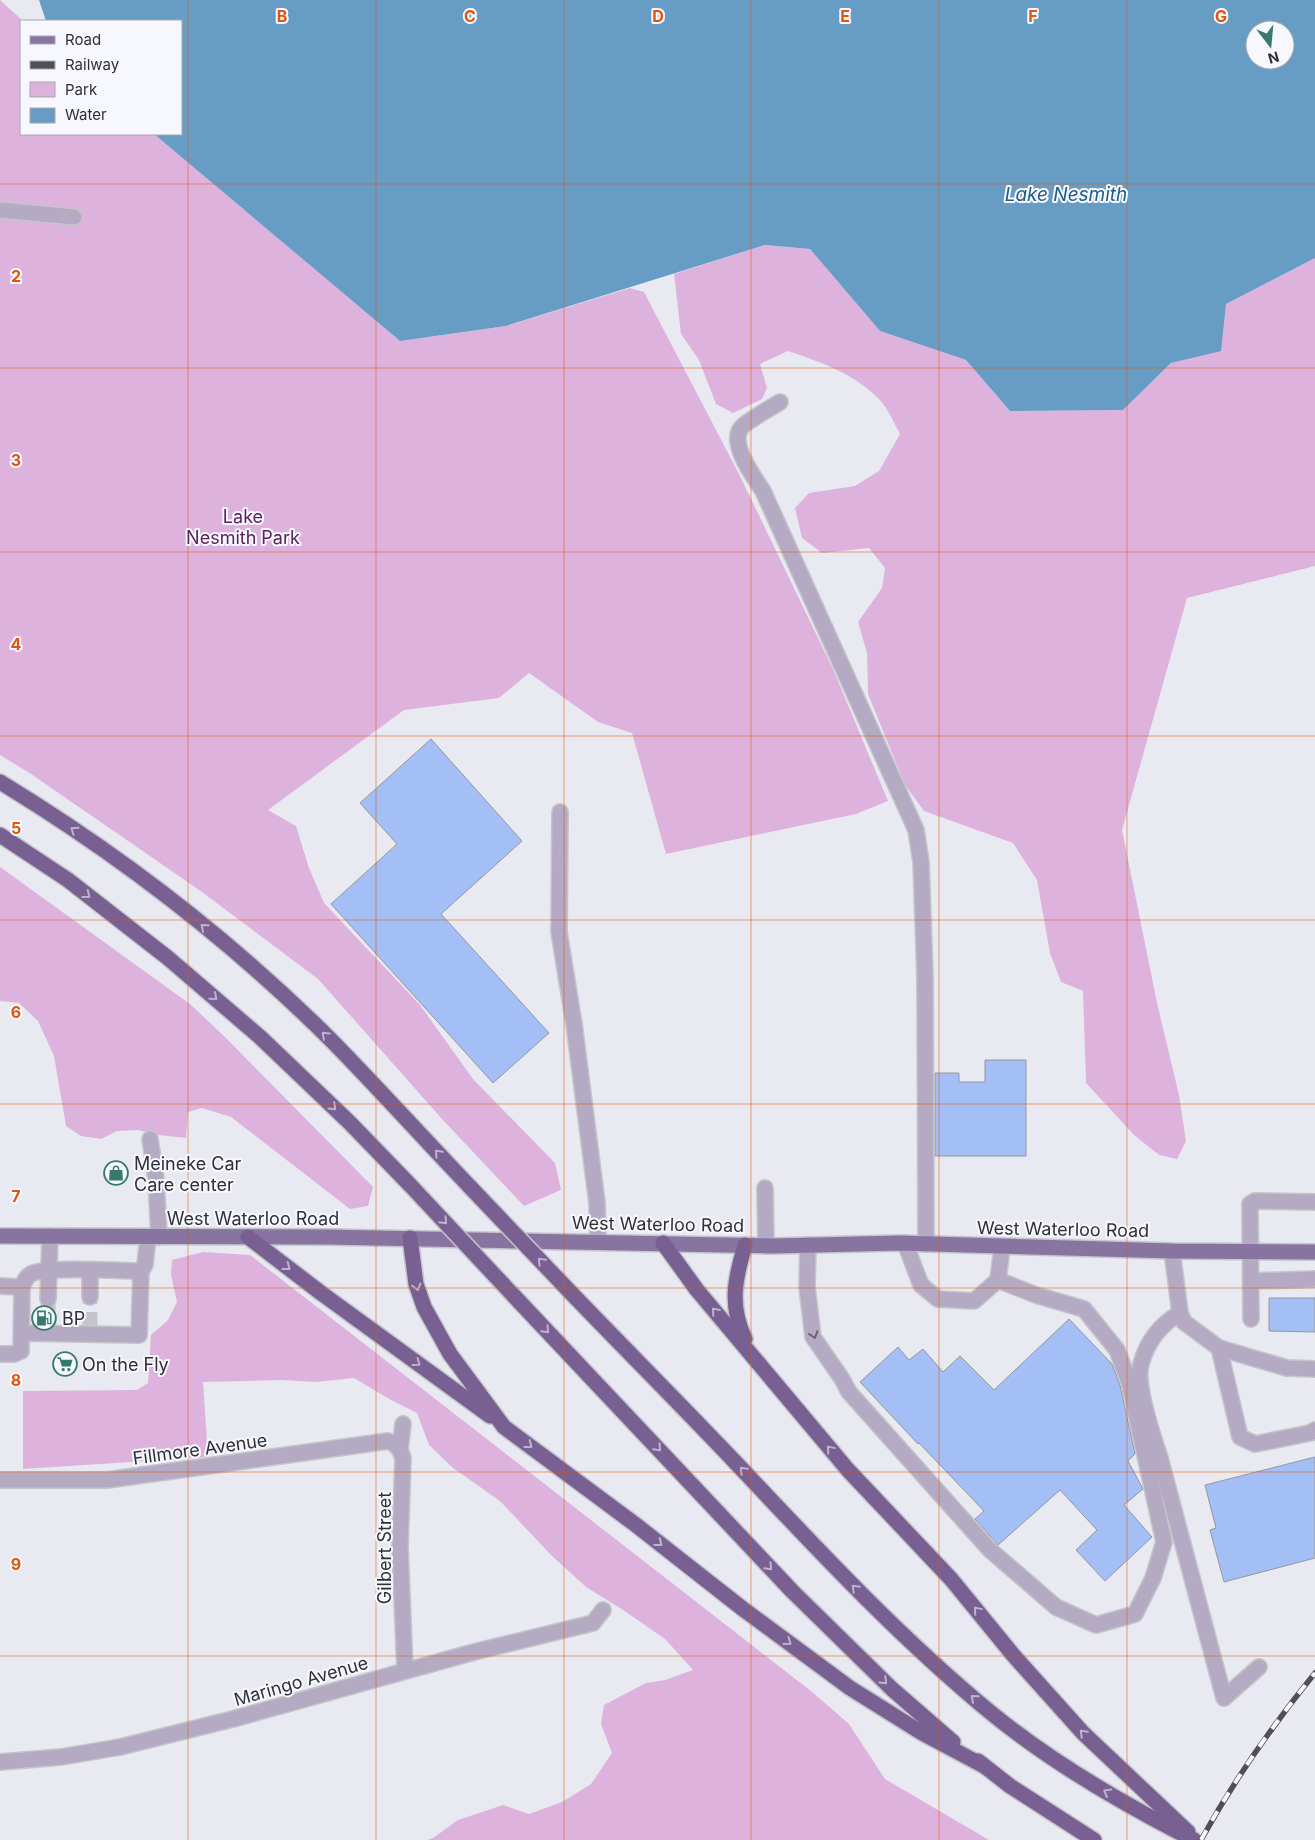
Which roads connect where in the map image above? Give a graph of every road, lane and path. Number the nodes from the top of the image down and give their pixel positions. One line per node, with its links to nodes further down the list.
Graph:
1 (0, 210): 2 (street)
2 (74, 217)
3 (780, 402): 18 (street)
4 (0, 782): 54 (highway, one-way to 4, bridge)
5 (560, 812): 15 (street)
6 (2, 836): 52 (highway, one-way to 52, bridge)
7 (150, 1139): 12 (street)
8 (765, 1188): 21 (street)
9 (1315, 1202): 24 (street)
10 (0, 1236): 11 (main road, West Waterloo Road)
11 (50, 1236): 12 (main road, West Waterloo Road); 27 (street)
12 (154, 1237): 13 (main road, West Waterloo Road); 28 (street)
13 (248, 1237): 14 (main road, West Waterloo Road); 44 (highway, one-way to 44)
14 (410, 1238): 15 (main road, West Waterloo Road); 44 (highway, one-way to 44)
15 (598, 1242): 16 (main road, West Waterloo Road)
16 (663, 1243): 19 (main road, West Waterloo Road); 41 (highway, one-way to 16)
17 (905, 1243): 18 (main road, West Waterloo Road); 20 (main road, West Waterloo Road); 30 (street)
18 (926, 1244): 22 (main road, West Waterloo Road)
19 (745, 1245): 21 (main road, West Waterloo Road); 41 (highway)
20 (808, 1245): 21 (main road, West Waterloo Road); 30 (street, one-way to 30)
21 (766, 1246)
22 (1002, 1247): 23 (main road, West Waterloo Road); 30 (street)
23 (1172, 1251): 24 (main road, West Waterloo Road); 36 (street)
24 (1250, 1252): 25 (main road, West Waterloo Road); 31 (street)
25 (1315, 1252)
26 (90, 1270): 27 (street); 28 (street); 34 (street)
27 (47, 1271): 33 (street); 35 (street)
28 (141, 1271): 38 (street)
29 (1315, 1279): 31 (street)
30 (998, 1280)
31 (1251, 1281): 37 (street)
32 (0, 1286): 33 (street)
33 (22, 1287): 38 (street)
34 (90, 1298)
35 (48, 1299)
36 (1180, 1313): 39 (street); 49 (street)
37 (1251, 1319)
38 (22, 1333): 40 (street)
39 (1219, 1348): 42 (street); 45 (street)
40 (0, 1354)
41 (758, 1362): 54 (highway, one-way to 41)
42 (1315, 1369)
43 (403, 1424): 46 (street, Gilbert Street)
44 (504, 1427): 52 (highway, one-way to 52)
45 (1315, 1430)
46 (400, 1450): 47 (street, Fillmore Avenue); 50 (street, Gilbert Street)
47 (0, 1480)
48 (603, 1610): 50 (street, Maringo Avenue)
49 (1259, 1667)
50 (405, 1672): 51 (street, Maringo Avenue)
51 (0, 1762)
52 (984, 1766): 53 (highway)
53 (1094, 1840)
54 (1195, 1840)

